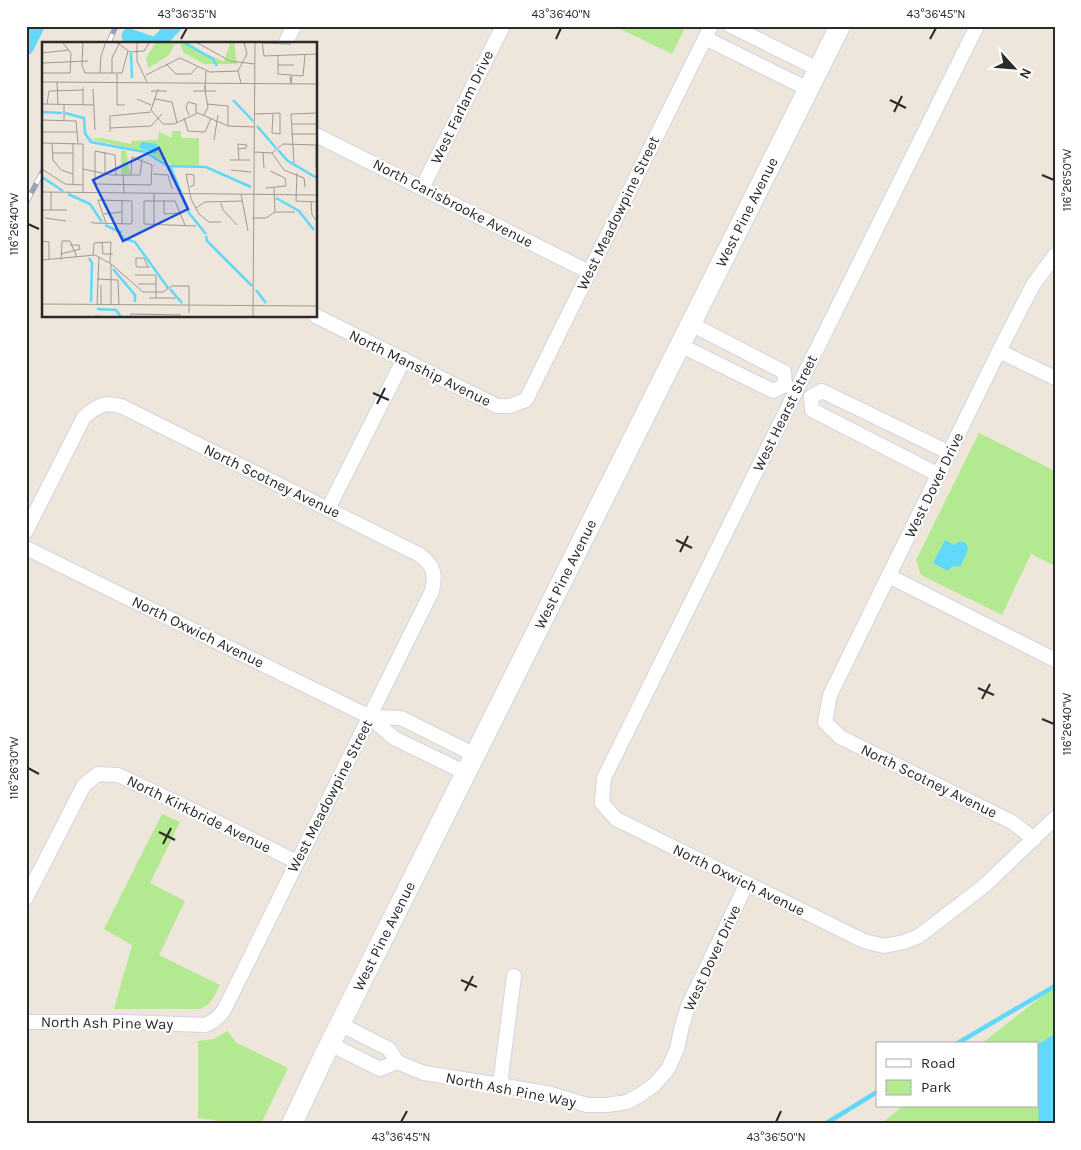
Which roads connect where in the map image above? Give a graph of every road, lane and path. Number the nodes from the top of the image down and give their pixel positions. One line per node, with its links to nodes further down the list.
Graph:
1 (294, 26): 7 (street)
2 (502, 26): 11 (street, West Farlam Drive)
3 (731, 26): 8 (street)
4 (840, 26): 8 (street, West Pine Avenue)
5 (978, 26): 20 (street, West Hearst Street)
6 (708, 32): 9 (street); 13 (street, West Meadowpine Street)
7 (286, 42)
8 (818, 69): 9 (street, West Pine Avenue)
9 (808, 89): 15 (street, West Pine Avenue)
10 (318, 135): 11 (street, North Carisbrooke Avenue)
11 (422, 188): 13 (street, North Carisbrooke Avenue)
12 (1055, 255): 17 (street, West Dover Drive)
13 (589, 272): 22 (street, West Meadowpine Street)
14 (318, 317): 18 (street, North Manship Avenue)
15 (691, 324): 16 (street, West Pine Avenue); 20 (street)
16 (680, 345): 20 (street); 33 (street, West Pine Avenue)
17 (999, 351): 19 (street); 23 (street, West Dover Drive)
18 (404, 359): 22 (street, North Manship Avenue); 25 (street)
19 (1055, 378)
20 (790, 387): 21 (street); 35 (street, West Hearst Street)
21 (810, 397): 23 (street); 24 (street)
22 (526, 400)
23 (950, 452): 24 (street, West Dover Drive)
24 (939, 475): 29 (street, West Dover Drive)
25 (328, 509): 26 (street, North Scotney Avenue); 28 (street, North Scotney Avenue)
26 (26, 531)
27 (26, 548): 31 (street, North Oxwich Avenue)
28 (433, 569): 31 (street, West Meadowpine Street)
29 (889, 576): 30 (street); 32 (street, West Dover Drive)
30 (1055, 660)
31 (370, 717): 33 (street, North Oxwich Avenue); 34 (street, North Oxwich Avenue); 38 (street, West Meadowpine Street)
32 (825, 722): 37 (street, North Scotney Avenue)
33 (475, 755): 34 (street, West Pine Avenue)
34 (466, 773): 44 (street, West Pine Avenue)
35 (602, 803): 39 (street, North Oxwich Avenue)
36 (1055, 818): 37 (street)
37 (1034, 839): 39 (street, North Oxwich Avenue)
38 (297, 862): 40 (street, North Kirkbride Avenue); 42 (street, West Meadowpine Street)
39 (747, 883): 48 (street, West Dover Drive)
40 (26, 898)
41 (514, 976): 47 (street)
42 (216, 1020): 43 (street, North Ash Pine Way)
43 (26, 1022)
44 (340, 1024): 45 (street, West Pine Avenue); 46 (street, North Ash Pine Way)
45 (330, 1044): 46 (street); 49 (street, West Pine Avenue)
46 (397, 1062): 47 (street, North Ash Pine Way)
47 (500, 1085): 48 (street, North Ash Pine Way)
48 (627, 1102)
49 (292, 1124)

